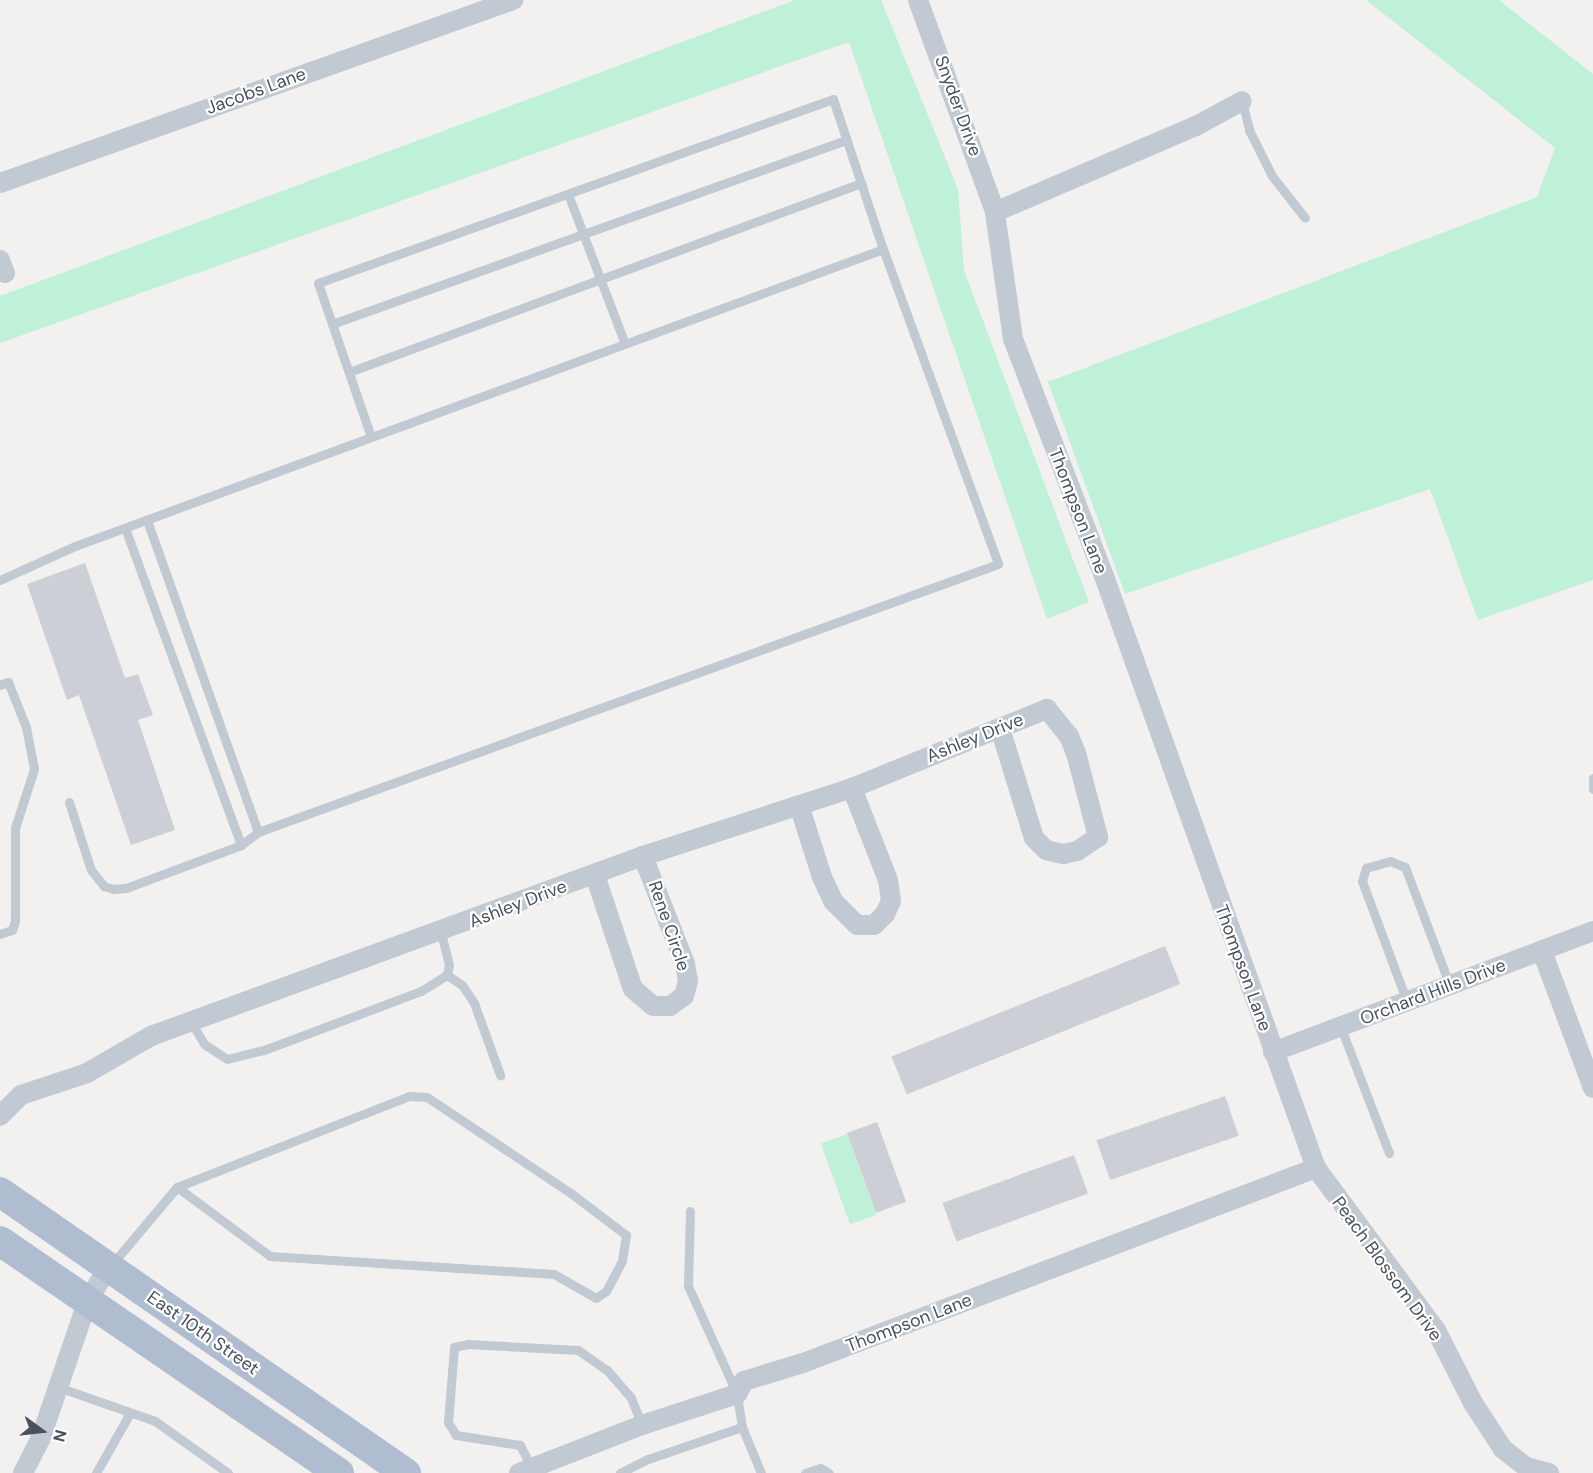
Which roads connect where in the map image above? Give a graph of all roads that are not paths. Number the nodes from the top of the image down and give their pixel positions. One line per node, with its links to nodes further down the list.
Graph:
1 (513, 0): 5 (street, Jacobs Lane)
2 (918, 0): 8 (street, Snyder Drive)
3 (1242, 101): 8 (street); 9 (lane)
4 (846, 140): 6 (lane); 7 (lane); 10 (lane)
5 (0, 183)
6 (861, 183): 11 (lane); 12 (lane)
7 (568, 194): 10 (lane); 13 (lane)
8 (995, 212): 40 (street, Thompson Lane)
9 (1305, 218)
10 (584, 234): 12 (lane); 13 (lane)
11 (883, 249): 14 (lane); 27 (lane)
12 (601, 280): 14 (lane); 15 (lane)
13 (332, 324): 15 (lane)
14 (625, 344): 16 (lane)
15 (349, 372): 16 (lane)
16 (371, 437): 17 (lane)
17 (147, 520): 18 (lane); 27 (lane)
18 (125, 528): 19 (lane); 28 (lane)
19 (0, 580)
20 (0, 685): 33 (lane)
21 (1000, 728): 21 (street, Ashley Drive); 23 (street, Ashley Drive)
22 (1593, 778): 24 (lane)
23 (852, 788): 26 (street, Ashley Drive); 26 (street)
24 (1593, 789)
25 (69, 802): 28 (lane)
26 (799, 805): 29 (street, Ashley Drive)
27 (258, 832): 28 (lane)
28 (241, 845)
29 (643, 856): 30 (street, Ashley Drive); 30 (street, Rene Circle)
30 (595, 875): 32 (street, Ashley Drive)
31 (1593, 931): 34 (street, Orchard Hills Drive)
32 (441, 933): 35 (lane); 38 (street, Ashley Drive)
33 (0, 934)
34 (1542, 951): 36 (street, Orchard Hills Drive); 42 (street)
35 (447, 975): 38 (lane); 41 (lane)
36 (1450, 986): 37 (street, Orchard Hills Drive); 37 (lane)
37 (1407, 1002): 39 (street, Orchard Hills Drive)
38 (191, 1022): 43 (street, Ashley Drive)
39 (1341, 1028): 40 (street, Orchard Hills Drive); 44 (lane)
40 (1273, 1052): 45 (street, Thompson Lane)
41 (500, 1075)
42 (1593, 1088)
43 (0, 1116)
44 (1389, 1153)
45 (1316, 1168): 53 (street, Thompson Lane); 67 (street, Peach Blossom Drive)
46 (177, 1187): 46 (lane); 50 (lane)
47 (0, 1192): 50 (main road, East 10th Street)
48 (690, 1210): 53 (lane)
49 (0, 1241): 51 (main road, East 10th Street)
50 (109, 1268): 51 (street); 62 (main road, East 10th Street)
51 (88, 1300): 52 (street); 61 (main road, East 10th Street)
52 (58, 1388): 54 (lane); 58 (street)
53 (737, 1394): 55 (street, Thompson Lane); 56 (lane)
54 (130, 1413): 59 (lane); 60 (lane)
55 (642, 1425): 57 (street, Thompson Lane); 57 (lane)
56 (742, 1427): 63 (lane); 64 (lane)
57 (525, 1470)
58 (23, 1473)
59 (96, 1473)
60 (228, 1473)
61 (339, 1473)
62 (406, 1473)
63 (620, 1473)
64 (761, 1473)
65 (805, 1473): 66 (lane)
66 (829, 1473)
67 (1549, 1473)

